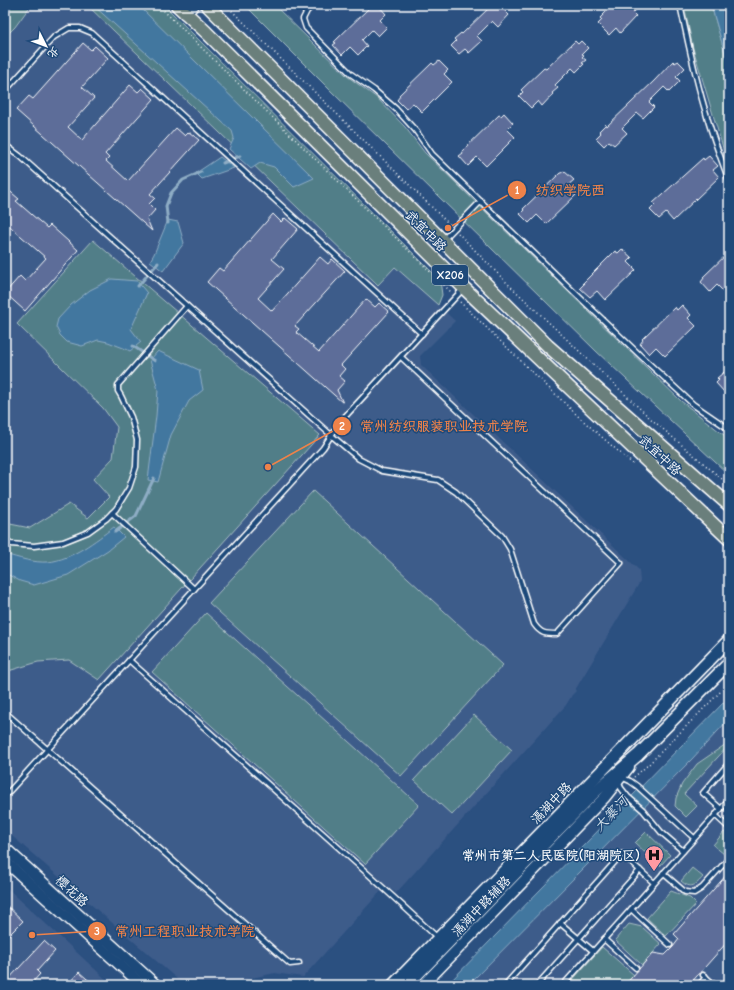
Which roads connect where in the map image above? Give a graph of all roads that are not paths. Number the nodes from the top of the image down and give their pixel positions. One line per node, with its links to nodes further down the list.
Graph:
1 (208, 5): 9 (main road, 武宜中路 / X206)
2 (313, 5): 8 (lane)
3 (680, 5): 7 (lane)
4 (185, 8): 10 (main road, 武宜中路 / X206)
5 (5, 91): 12 (lane)
6 (5, 146): 11 (lane)
7 (729, 181)
8 (481, 201): 9 (lane); 14 (lane)
9 (442, 240): 16 (main road, 武宜中路 / X206)
10 (464, 288): 12 (lane); 18 (main road, 武宜中路 / X206)
11 (187, 306): 15 (lane); 17 (lane)
12 (422, 334): 13 (lane)
13 (401, 357): 15 (lane); 15 (lane)
14 (729, 429)
15 (331, 435): 20 (lane)
16 (729, 505)
17 (112, 514): 19 (lane); 20 (lane)
18 (729, 539)
19 (5, 542)
20 (194, 589): 22 (lane)
21 (729, 640): 45 (main road, 滆湖中路)
22 (129, 660): 25 (lane); 45 (lane)
23 (729, 663): 27 (main road, 滆湖中路)
24 (5, 712): 25 (lane)
25 (48, 750): 28 (lane); 48 (lane)
26 (729, 763): 30 (lane)
27 (618, 777): 33 (lane); 35 (lane); 45 (main road, 滆湖中路); 54 (street, 滆湖中路辅路)
28 (5, 796)
29 (729, 800): 30 (lane)
30 (721, 809): 31 (lane)
31 (715, 815): 32 (lane); 33 (lane)
32 (729, 828)
33 (694, 838): 35 (lane)
34 (5, 848): 51 (street, 樱花路)
35 (683, 851): 39 (lane)
36 (729, 858): 39 (lane)
37 (5, 861): 50 (street, 樱花路)
38 (640, 870): 40 (lane); 42 (lane); 43 (lane)
39 (663, 873): 40 (lane)
40 (654, 883): 41 (lane)
41 (631, 909): 44 (lane); 46 (lane)
42 (560, 923): 43 (lane); 55 (lane)
43 (578, 939): 47 (lane); 56 (lane)
44 (604, 939): 47 (lane); 49 (lane)
45 (442, 941): 52 (main road, 滆湖中路); 53 (main road, 滆湖中路)
46 (670, 945)
47 (593, 951): 57 (lane)
48 (299, 963)
49 (636, 968)
50 (137, 984)
51 (156, 985)
52 (392, 985)
53 (407, 985)
54 (423, 985)
55 (505, 985)
56 (537, 985)
57 (563, 985)
58 (699, 985): 59 (lane)
59 (715, 985)

